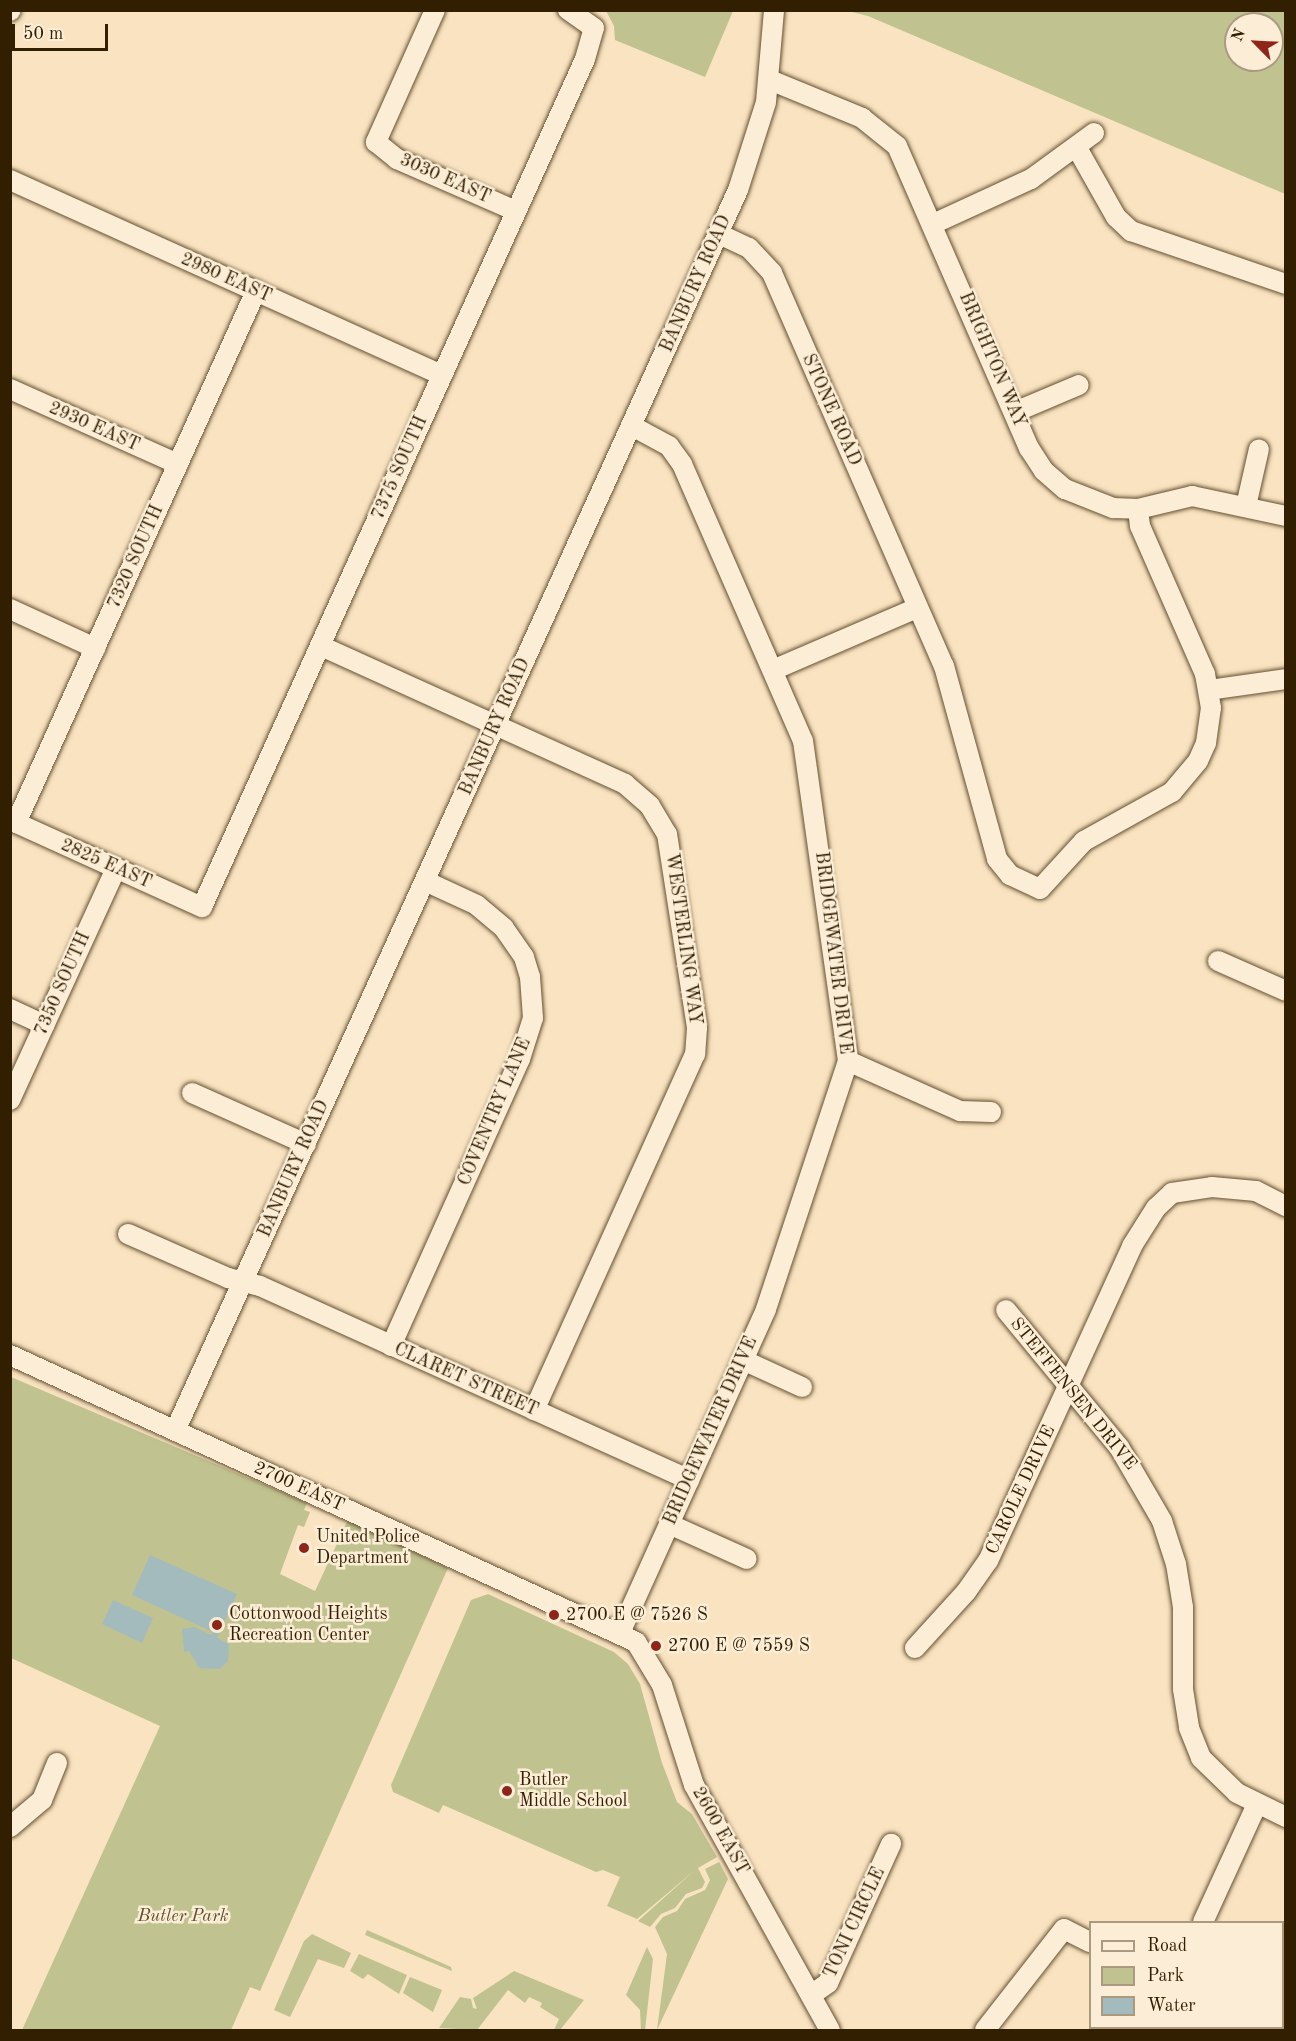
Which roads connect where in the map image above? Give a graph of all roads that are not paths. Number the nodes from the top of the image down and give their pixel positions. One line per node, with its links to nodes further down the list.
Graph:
1 (435, 10): 8 (street, 3030 EAST)
2 (568, 10): 8 (street, 7375 SOUTH)
3 (774, 10): 4 (street, BANBURY ROAD)
4 (770, 80): 9 (street, BRIGHTON WAY); 10 (street, BANBURY ROAD)
5 (1094, 134): 6 (street)
6 (1077, 148): 9 (street); 11 (street)
7 (10, 180): 12 (street, 2980 EAST)
8 (516, 211): 13 (street, 7375 SOUTH)
9 (933, 224): 16 (street, BRIGHTON WAY)
10 (719, 234): 17 (street, BANBURY ROAD); 23 (street, STONE ROAD)
11 (1286, 284)
12 (255, 291): 13 (street, 2980 EAST); 19 (street, 7320 SOUTH)
13 (441, 375): 25 (street, 7375 SOUTH)
14 (1079, 385): 16 (street)
15 (10, 389): 19 (street, 2930 EAST)
16 (1014, 412): 21 (street, BRIGHTON WAY)
17 (632, 426): 27 (street, BRIDGEWATER DRIVE); 30 (street, BANBURY ROAD)
18 (1259, 449): 20 (street)
19 (178, 464): 26 (street, 7320 SOUTH)
20 (1246, 506): 21 (street, BRIGHTON WAY); 22 (street, BRIGHTON WAY)
21 (1138, 509): 29 (street)
22 (1286, 516)
23 (917, 608): 27 (street); 29 (street, STONE ROAD)
24 (10, 609): 26 (street)
25 (321, 646): 30 (street, WESTERLING WAY); 34 (street, 7375 SOUTH)
26 (95, 648): 31 (street, 7320 SOUTH)
27 (773, 670): 39 (street, BRIDGEWATER DRIVE)
28 (1286, 680): 29 (street)
29 (1209, 690)
30 (496, 725): 33 (street, BANBURY ROAD); 53 (street, WESTERLING WAY)
31 (13, 822): 32 (street, 2825 EAST)
32 (116, 868): 34 (street, 2825 EAST); 38 (street, 7350 SOUTH)
33 (425, 881): 43 (street, BANBURY ROAD); 48 (street, COVENTRY LANE)
34 (202, 907)
35 (1218, 961): 36 (street)
36 (1286, 991)
37 (10, 1009): 38 (street)
38 (45, 1025): 41 (street, 7350 SOUTH)
39 (848, 1061): 42 (street); 50 (street, BRIDGEWATER DRIVE)
40 (192, 1093): 43 (street)
41 (10, 1100)
42 (991, 1112)
43 (306, 1144): 46 (street, BANBURY ROAD)
44 (1283, 1197): 52 (street, CAROLE DRIVE)
45 (128, 1234): 46 (street, CLARET STREET)
46 (243, 1282): 48 (street, CLARET STREET); 54 (street, BANBURY ROAD)
47 (1006, 1310): 52 (street, STEFFENSEN DRIVE)
48 (391, 1346): 53 (street, CLARET STREET)
49 (10, 1355): 54 (street, 2700 EAST)
50 (743, 1360): 51 (street); 55 (street, BRIDGEWATER DRIVE)
51 (802, 1387)
52 (1069, 1388): 59 (street, CAROLE DRIVE); 61 (street, STEFFENSEN DRIVE)
53 (534, 1410): 55 (street, CLARET STREET)
54 (175, 1431): 58 (street, 2700 EAST)
55 (689, 1480): 56 (street, BRIDGEWATER DRIVE)
56 (669, 1524): 57 (street); 58 (street, BRIDGEWATER DRIVE)
57 (747, 1559)
58 (620, 1633): 67 (street, 2600 EAST)
59 (915, 1648)
60 (57, 1763): 63 (street)
61 (1257, 1804): 62 (street, STEFFENSEN DRIVE); 65 (street)
62 (1286, 1817)
63 (10, 1827)
64 (891, 1844): 67 (street, TONI CIRCLE)
65 (1204, 1921)
66 (1089, 1942): 69 (street)
67 (811, 1995): 68 (street, 2600 EAST)
68 (830, 2031)
69 (985, 2031)

